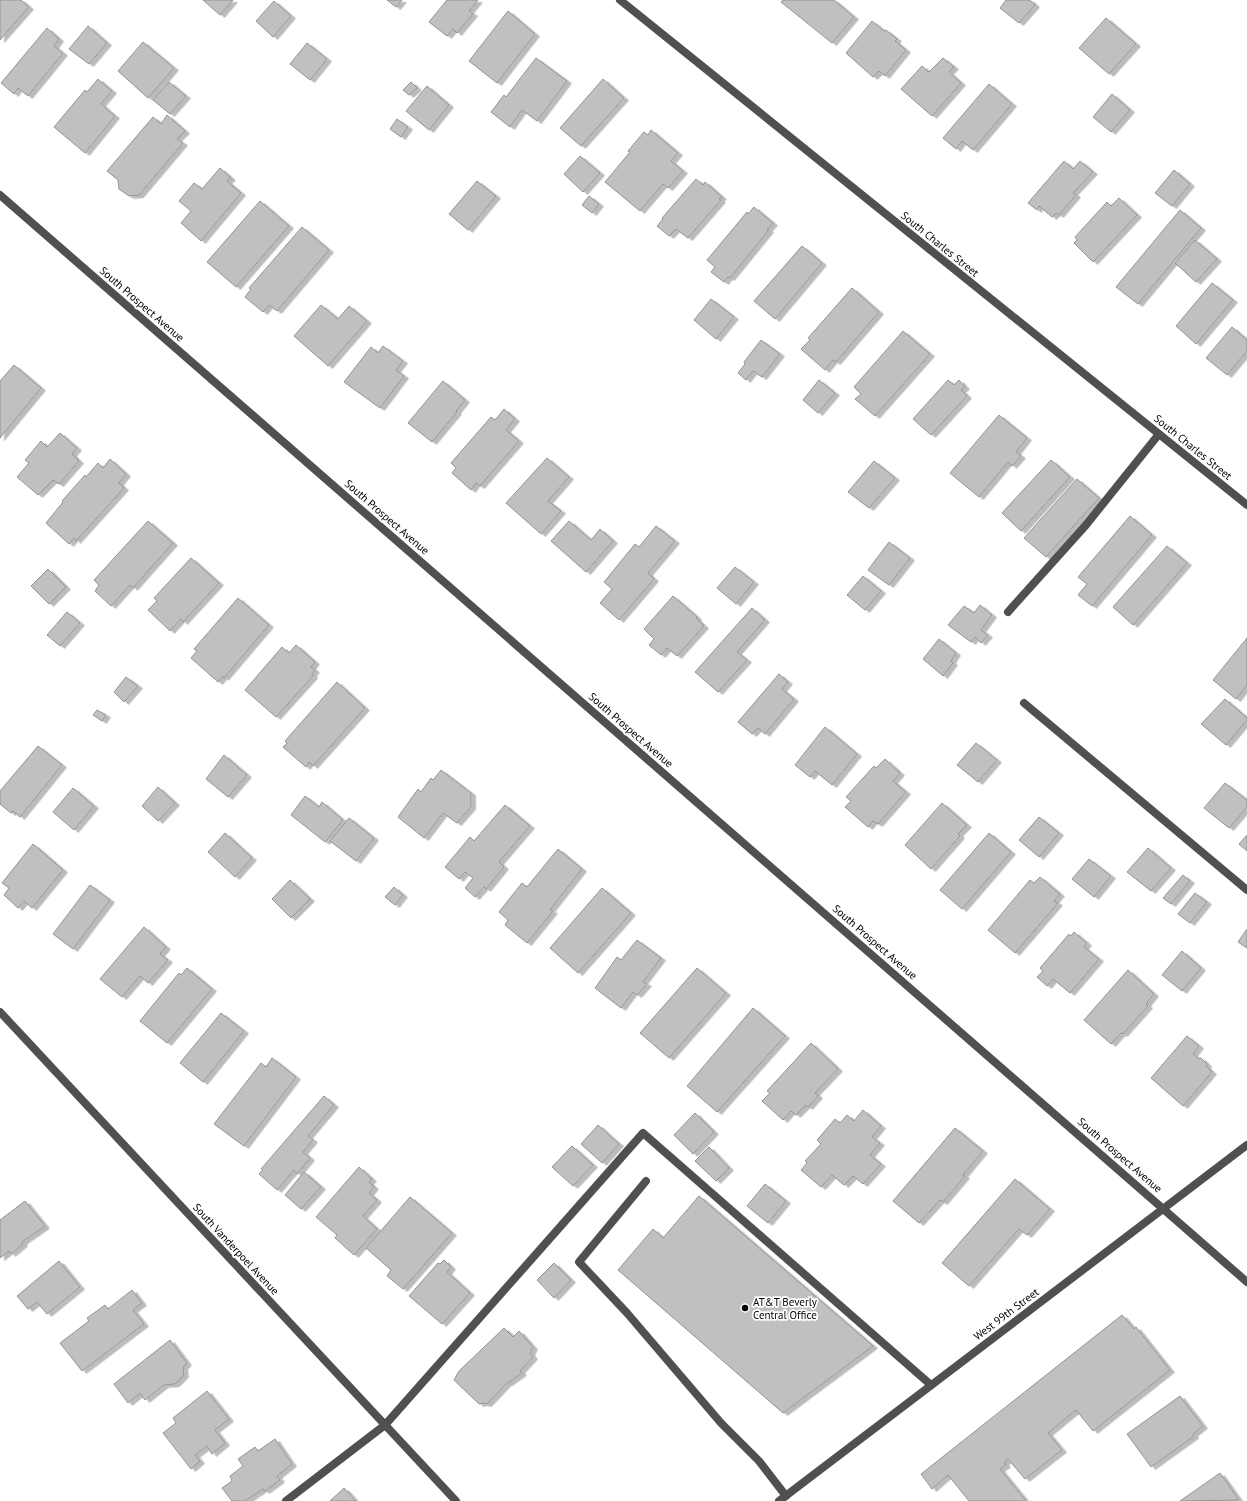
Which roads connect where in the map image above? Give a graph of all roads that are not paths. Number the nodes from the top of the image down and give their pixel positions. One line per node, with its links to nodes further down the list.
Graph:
1 (620, 0): 3 (street, South Charles Street)
2 (0, 195): 11 (street, South Prospect Avenue)
3 (1159, 434): 4 (street, South Charles Street); 5 (street)
4 (1247, 505)
5 (1008, 612)
6 (1024, 703): 7 (street)
7 (1247, 890)
8 (0, 1012): 14 (street, South Vanderpoel Avenue)
9 (1247, 1145): 11 (street, West 99th Street)
10 (646, 1181): 15 (street)
11 (1164, 1208): 12 (street, South Prospect Avenue); 13 (street, West 99th Street)
12 (1247, 1282)
13 (931, 1385): 14 (street); 15 (street, West 99th Street)
14 (385, 1425): 16 (street); 17 (street, South Vanderpoel Avenue)
15 (783, 1498)
16 (286, 1501)
17 (456, 1501)

